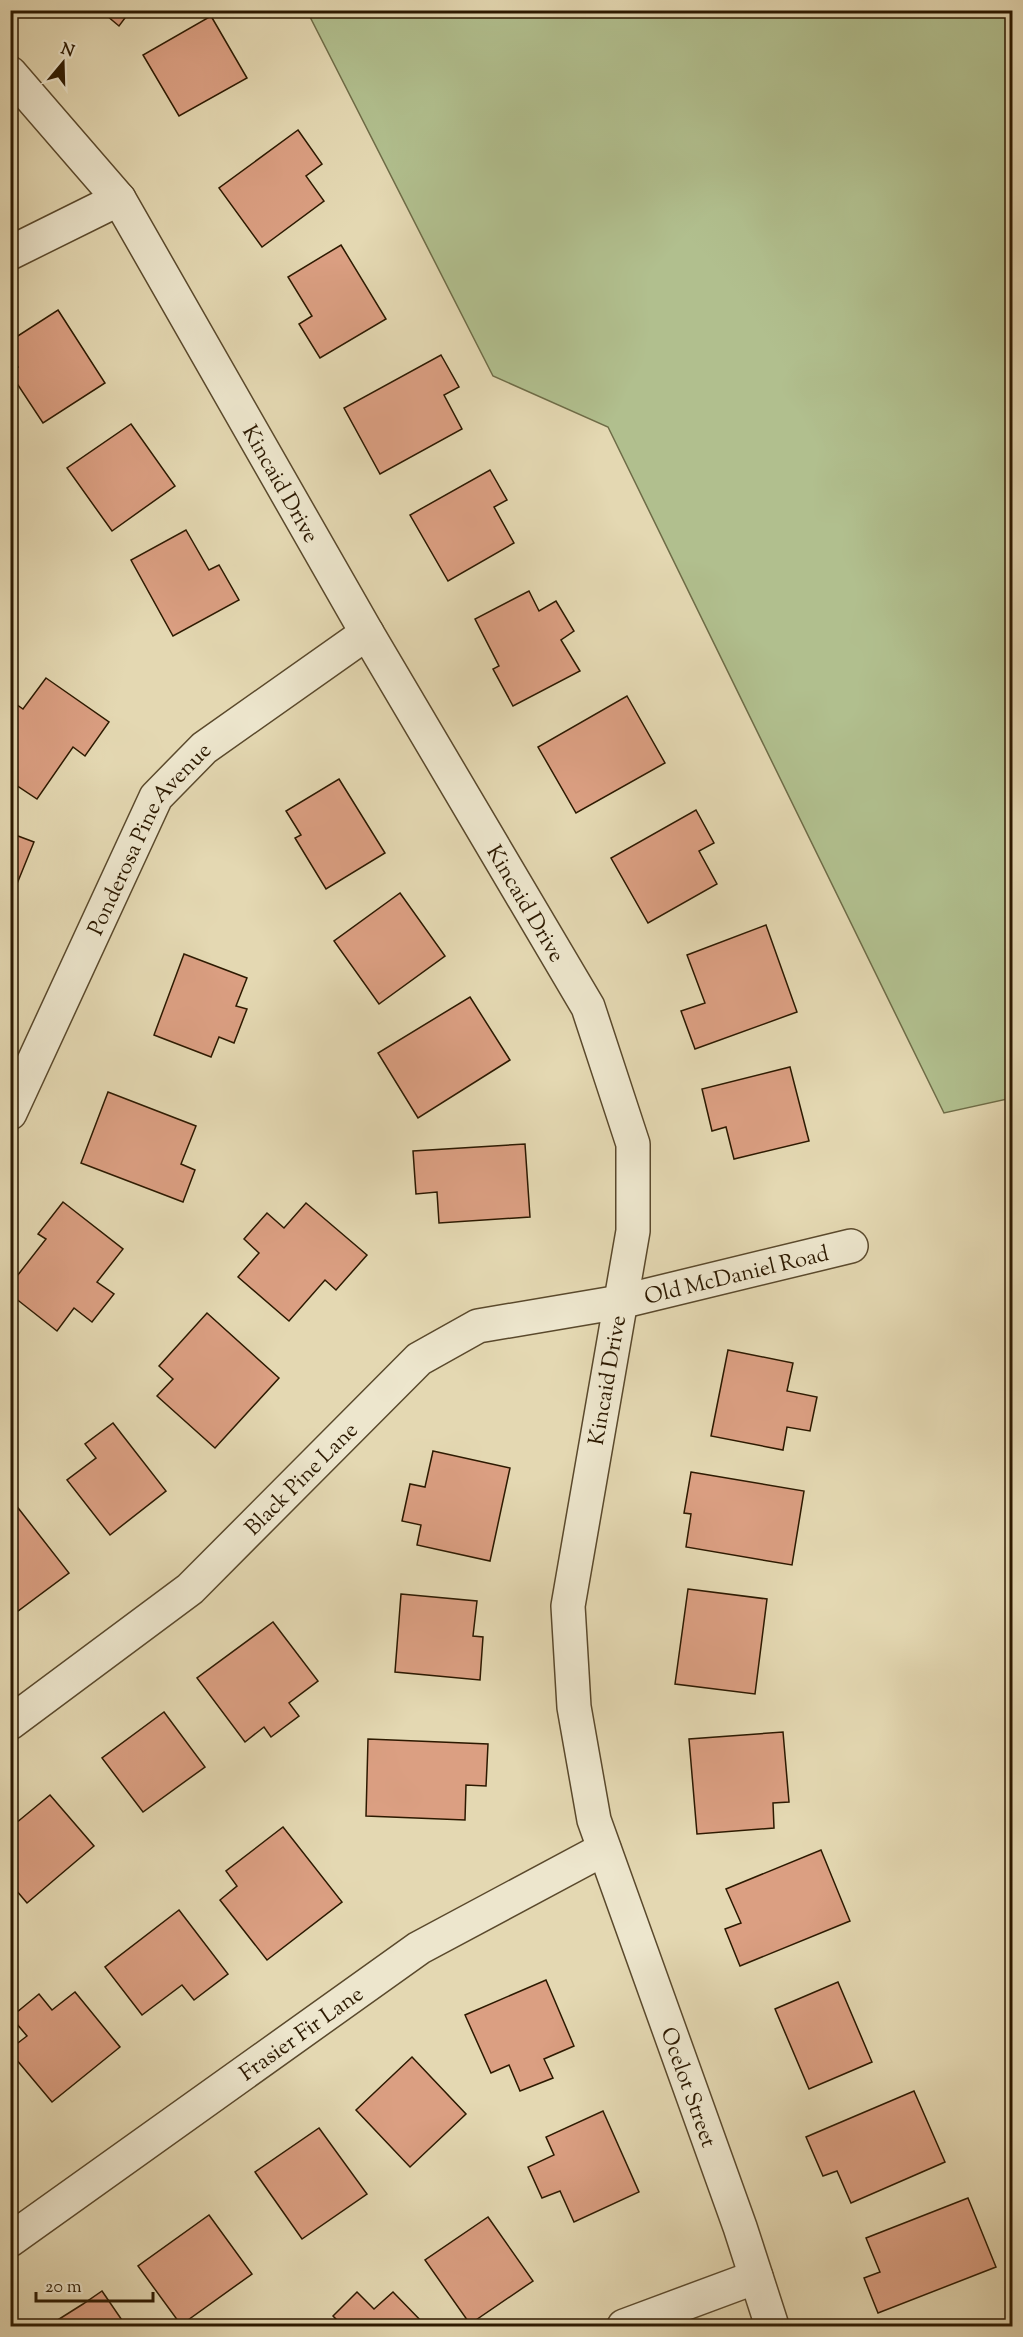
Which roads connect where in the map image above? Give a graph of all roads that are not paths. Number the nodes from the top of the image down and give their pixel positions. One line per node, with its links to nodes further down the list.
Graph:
1 (10, 73): 2 (street, Kincaid Drive)
2 (119, 199): 3 (street); 4 (street, Kincaid Drive)
3 (10, 253)
4 (367, 633): 5 (street, Ponderosa Pine Avenue); 7 (street, Kincaid Drive)
5 (10, 1113)
6 (851, 1246): 7 (street, Old McDaniel Road)
7 (621, 1302): 8 (street, Black Pine Lane); 9 (street, Kincaid Drive)
8 (10, 1723)
9 (604, 1849): 10 (street, Frasier Fir Lane); 11 (street, Ocelot Street)
10 (10, 2240)
11 (756, 2277): 12 (street); 13 (street, Ocelot Street)
12 (624, 2326)
13 (772, 2326)

